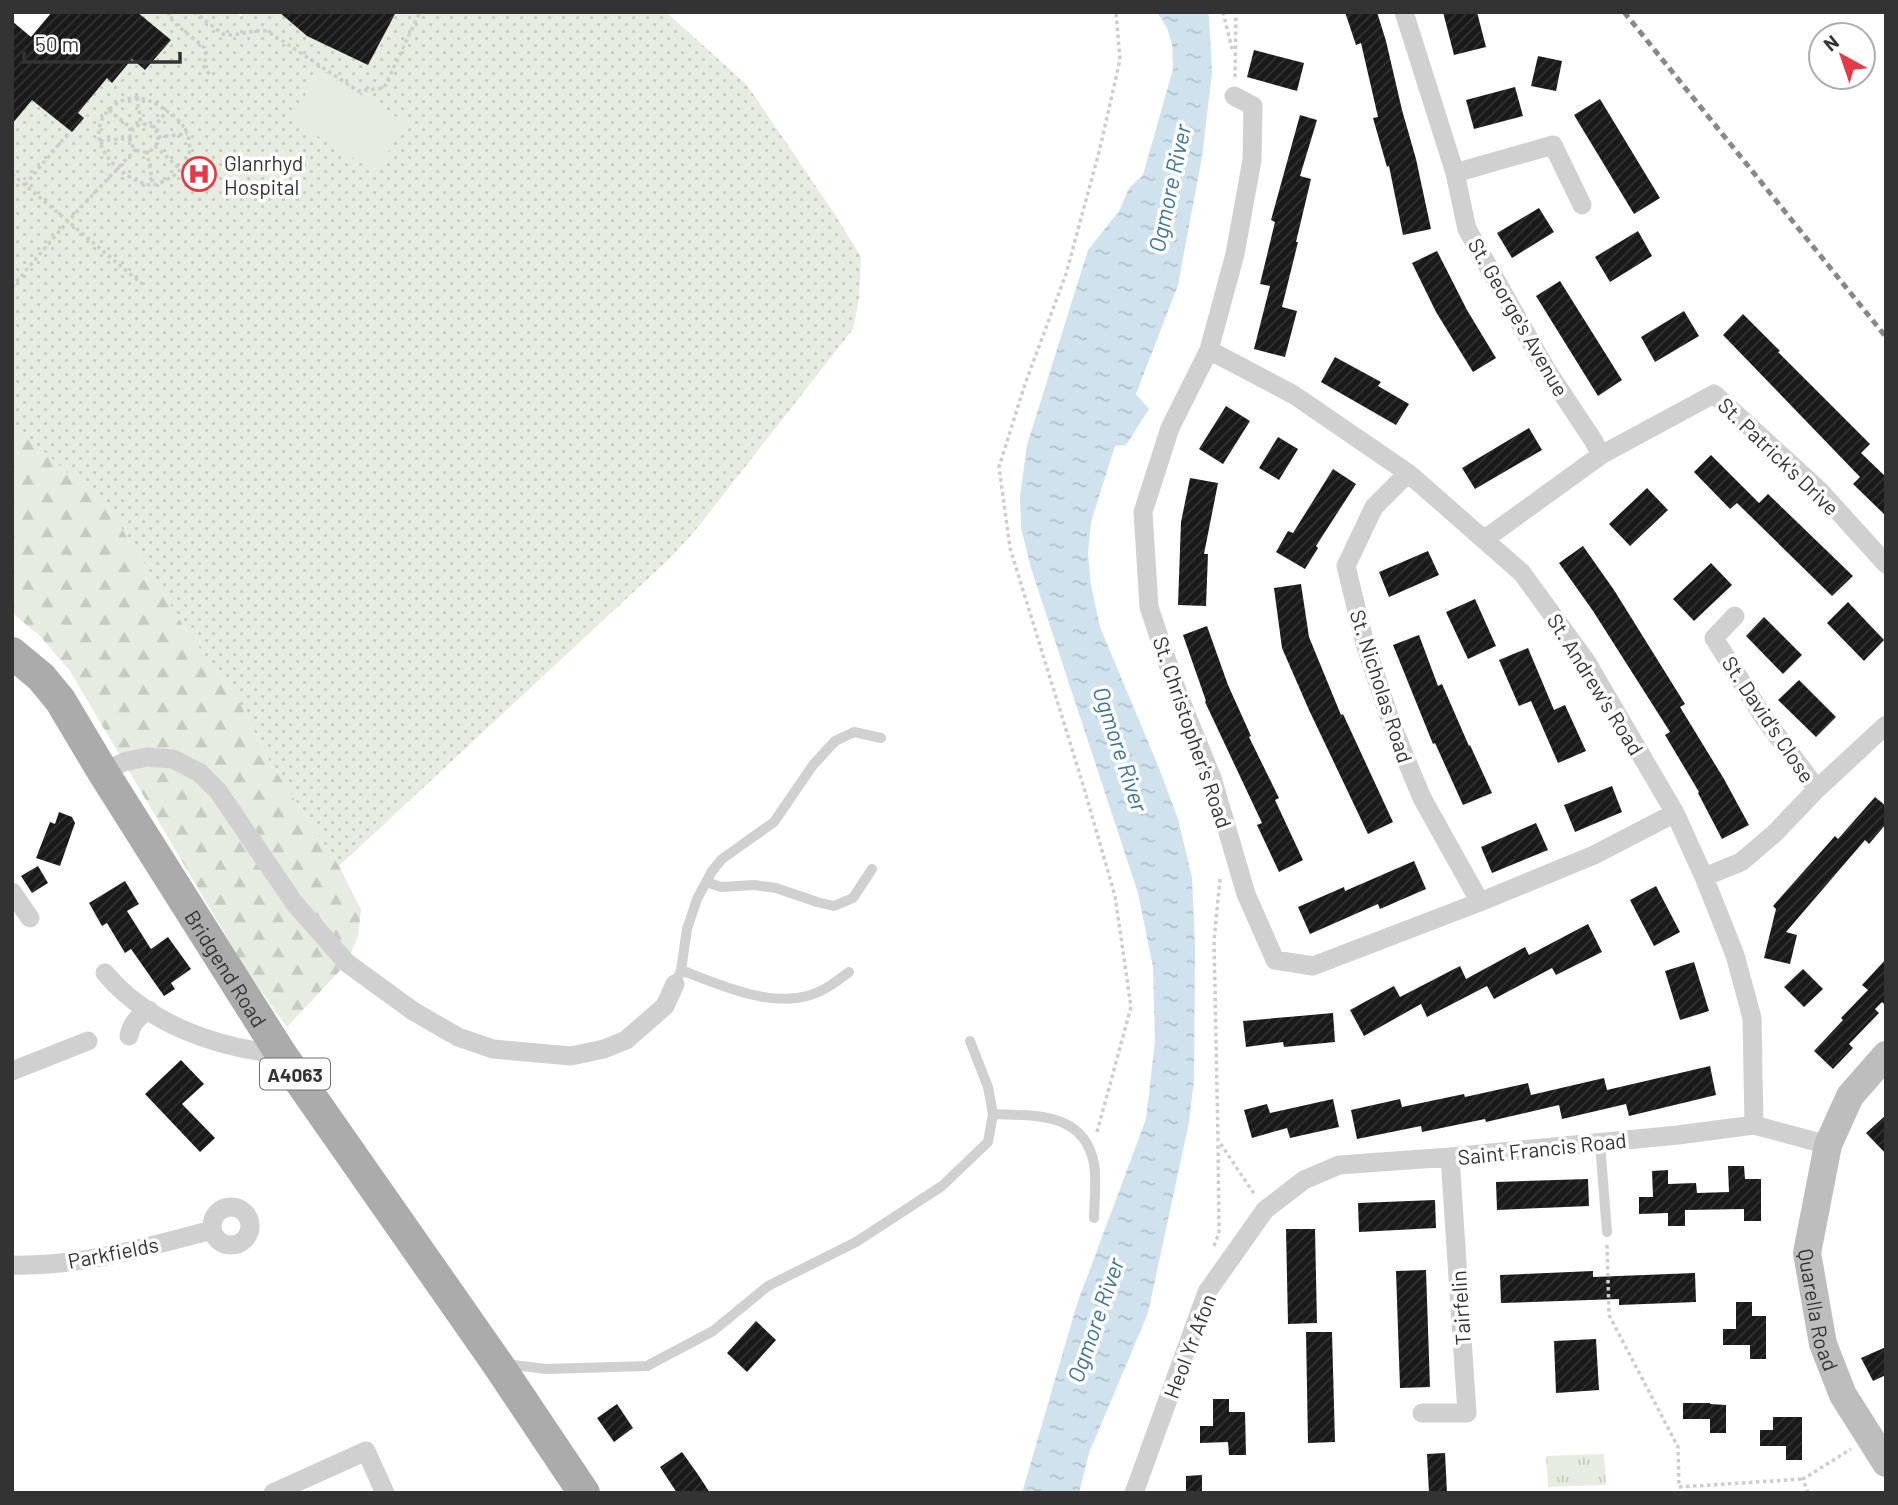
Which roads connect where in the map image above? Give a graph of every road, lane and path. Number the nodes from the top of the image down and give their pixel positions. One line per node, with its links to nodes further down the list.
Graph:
1 (168, 12): 9 (path)
2 (194, 12): 3 (path)
3 (420, 12)
4 (1116, 12): 68 (path)
5 (1223, 12): 8 (path)
6 (1236, 12): 10 (path)
7 (1404, 12): 27 (street, St. George's Avenue)
8 (1232, 49)
9 (210, 75)
10 (1234, 96): 35 (street, St. Christopher's Road)
11 (137, 97): 12 (path); 13 (path); 14 (path)
12 (109, 110): 16 (path); 21 (path)
13 (167, 111): 15 (path); 18 (path)
14 (141, 125): 15 (path); 16 (path)
15 (153, 128): 19 (path)
16 (133, 130): 20 (path)
17 (70, 131): 29 (path)
18 (188, 134): 19 (path); 26 (path)
19 (158, 137): 22 (path)
20 (131, 138): 21 (path); 23 (path)
21 (100, 141): 25 (path)
22 (155, 146): 24 (path); 26 (path)
23 (136, 149): 24 (path); 25 (path)
24 (147, 152): 30 (path)
25 (118, 169): 30 (path); 32 (path)
26 (181, 170): 30 (path)
27 (1455, 173): 31 (street); 36 (street, St. George's Avenue)
28 (12, 174): 29 (path)
29 (25, 185): 32 (path)
30 (153, 185)
31 (1583, 205)
32 (68, 221): 33 (path); 34 (path)
33 (142, 284)
34 (12, 287)
35 (1209, 350): 37 (street, St. Andrew's Road); 52 (street, St. Christopher's Road)
36 (1601, 455): 38 (street, St. Patrick's Drive); 39 (street, St. Patrick's Drive)
37 (1408, 473): 38 (street, St. Andrew's Road); 52 (street, St. Nicholas Road)
38 (1485, 539): 46 (street, St. Andrew's Road)
39 (1886, 564)
40 (1735, 616): 45 (street, St. David's Close)
41 (12, 653): 44 (main road, Bridgend Road / A4063)
42 (1886, 725): 45 (street)
43 (881, 738): 50 (lane)
44 (103, 772): 56 (street); 61 (main road, Bridgend Road / A4063)
45 (1817, 789): 49 (street)
46 (1675, 813): 49 (street, St. Andrew's Road); 52 (street, St. Christopher's Road)
47 (1220, 869): 70 (path)
48 (872, 870): 50 (lane)
49 (1704, 877): 65 (street, St. Andrew's Road)
50 (706, 882): 56 (lane)
51 (13, 896): 53 (street)
52 (1480, 902)
53 (30, 918)
54 (849, 972): 56 (lane)
55 (105, 973): 57 (street)
56 (678, 977)
57 (149, 1010): 58 (street); 61 (street)
58 (129, 1036)
59 (88, 1041): 63 (street)
60 (970, 1041): 64 (lane)
61 (281, 1054): 75 (main road, Bridgend Road / A4063)
62 (1886, 1055): 67 (street, Quarella Road)
63 (12, 1071)
64 (993, 1114): 68 (lane); 75 (lane)
65 (1754, 1125): 66 (street, Saint Francis Road); 67 (street, Saint Francis Road)
66 (1600, 1143): 69 (street, Saint Francis Road); 73 (lane)
67 (1828, 1145): 78 (street, Quarella Road)
68 (1091, 1153): 71 (lane)
69 (1450, 1157): 70 (street, Saint Francis Road); 76 (street, Tairfelin)
70 (1265, 1210): 83 (street, Heol Yr Afon)
71 (1094, 1218)
72 (212, 1230): 74 (street, Parkfields)
73 (1607, 1232): 79 (path)
74 (12, 1265)
75 (497, 1363): 82 (main road, Bridgend Road / A4063)
76 (1422, 1413)
77 (1853, 1448): 79 (path)
78 (1886, 1463)
79 (1803, 1479): 84 (path)
80 (273, 1493): 81 (street)
81 (385, 1493)
82 (584, 1493)
83 (1134, 1493)
84 (1808, 1493)

